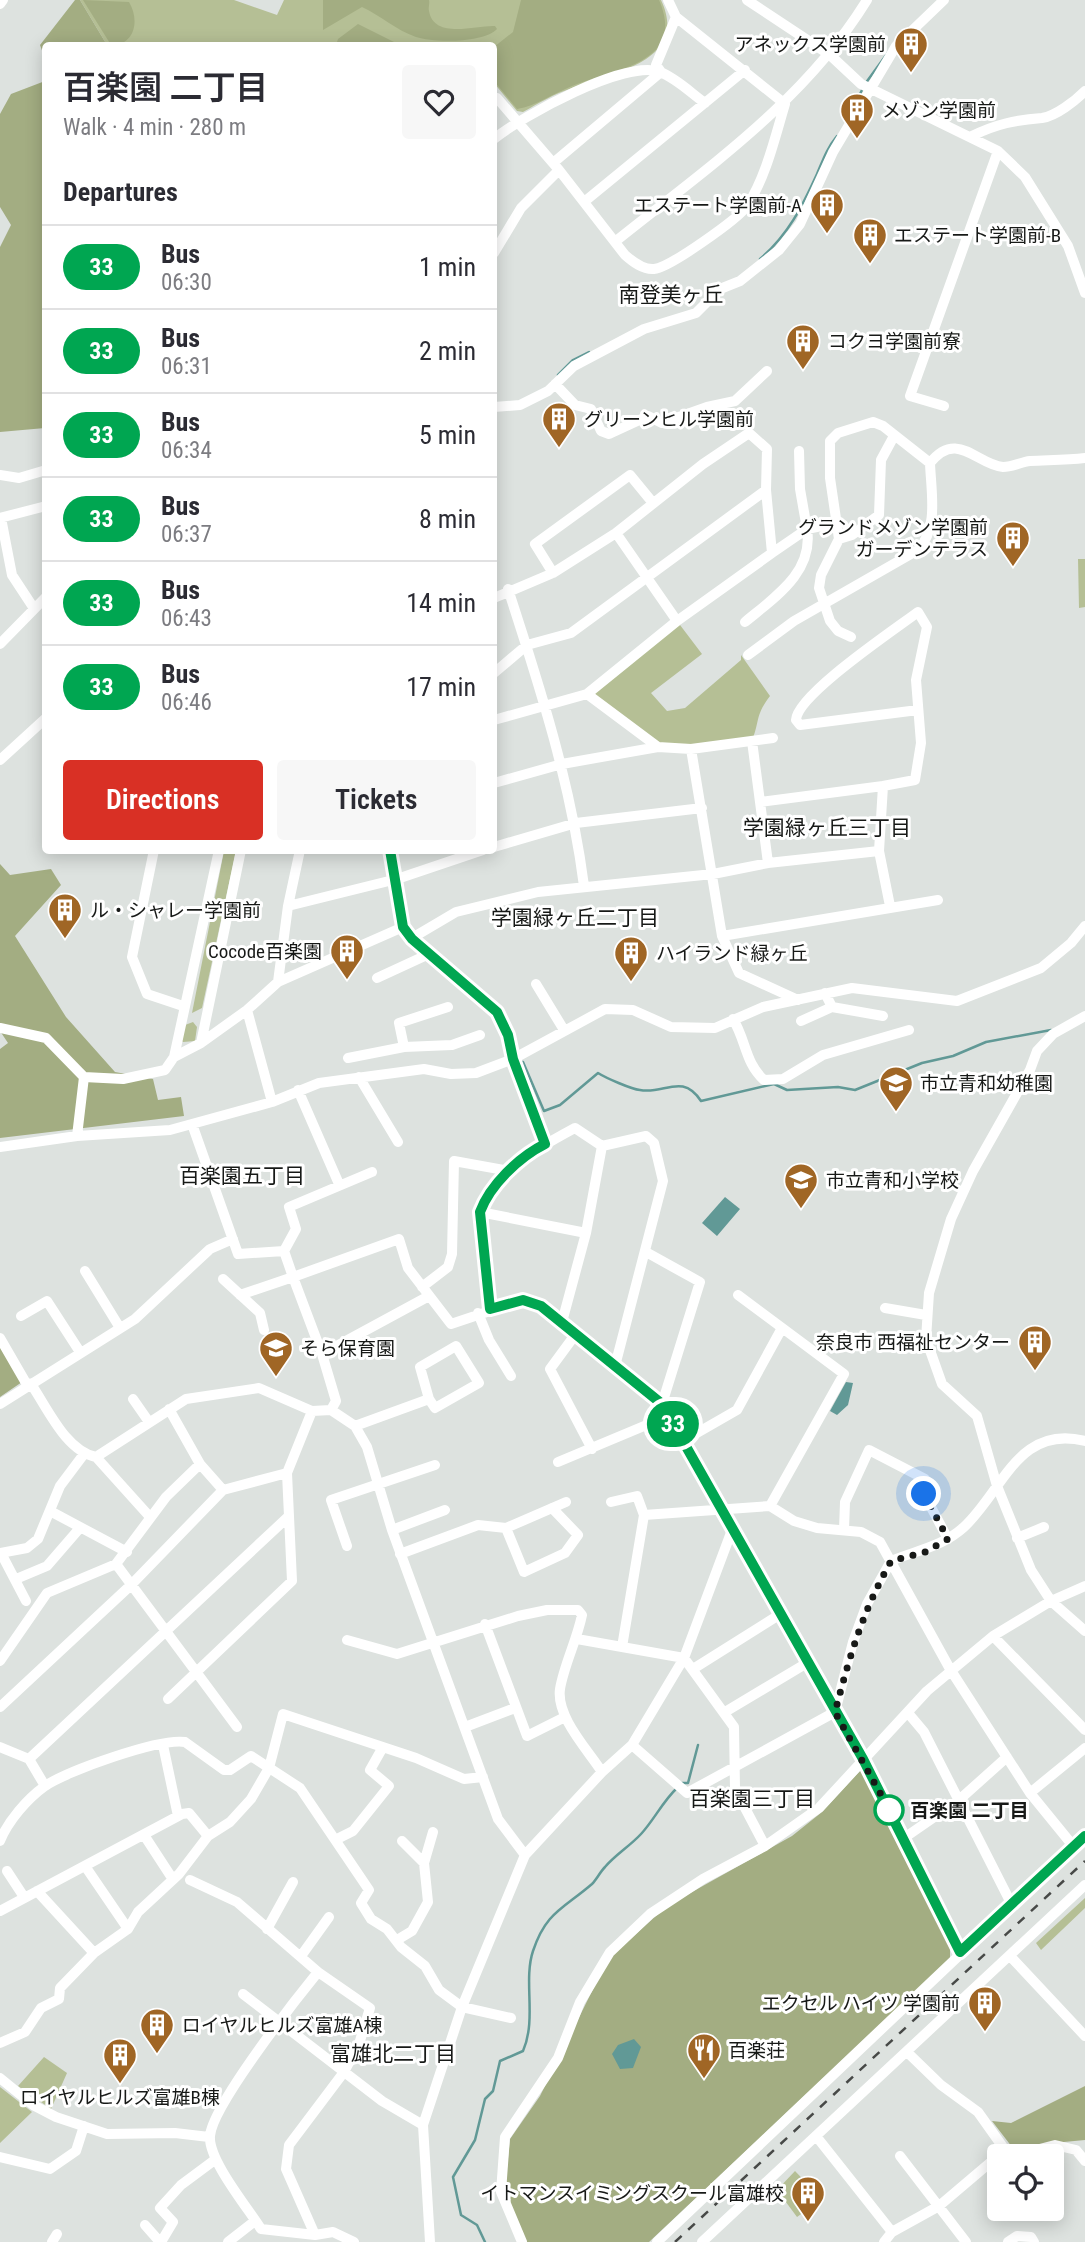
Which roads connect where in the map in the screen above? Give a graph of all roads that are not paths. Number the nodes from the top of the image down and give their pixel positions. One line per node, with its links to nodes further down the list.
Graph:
1 (668, 0): 5 (street)
2 (747, 0): 6 (street)
3 (867, 0): 6 (street)
4 (944, 0): 9 (street)
5 (676, 17): 7 (street); 8 (street)
6 (830, 55): 9 (street); 13 (street)
7 (746, 70): 12 (street); 13 (street)
8 (661, 72): 12 (street); 14 (street); 18 (street)
9 (866, 86): 15 (street); 24 (street)
10 (1085, 92): 15 (street)
11 (497, 98): 14 (street)
12 (705, 103): 19 (street)
13 (785, 104): 20 (street); 20 (street)
14 (517, 120): 16 (street); 18 (street)
15 (972, 136): 17 (street)
16 (497, 137)
17 (998, 151): 22 (street); 25 (street)
18 (556, 167): 19 (street); 21 (street)
19 (584, 202): 20 (street)
20 (616, 241)
21 (497, 248)
22 (1085, 293)
23 (766, 371): 24 (street)
24 (555, 384): 26 (street)
25 (944, 406)
26 (497, 407)
27 (894, 436): 30 (street); 37 (street); 40 (street)
28 (799, 450): 38 (street)
29 (1085, 458): 30 (street)
30 (930, 463): 48 (street)
31 (42, 471): 32 (street)
32 (0, 475)
33 (766, 489): 34 (street); 41 (street); 43 (street)
34 (653, 503): 39 (street); 42 (street)
35 (42, 507): 36 (street)
36 (0, 518): 47 (street)
37 (835, 523): 38 (street); 40 (street)
38 (807, 528): 41 (street); 50 (street)
39 (616, 533): 42 (street); 43 (street)
40 (839, 539): 48 (street)
41 (772, 553): 49 (street)
42 (553, 573): 44 (street)
43 (646, 576): 49 (street); 53 (street)
44 (508, 589): 45 (street); 53 (street)
45 (497, 596)
46 (42, 600): 47 (street)
47 (33, 607): 52 (street)
48 (823, 607): 51 (street); 54 (street)
49 (677, 621): 56 (street)
50 (745, 622)
51 (850, 637)
52 (0, 644)
53 (527, 645): 55 (street); 57 (street)
54 (748, 655)
55 (497, 670)
56 (587, 694): 57 (street); 63 (street)
57 (544, 706): 59 (street); 66 (street)
58 (918, 710): 58 (street); 68 (street)
59 (497, 719)
60 (42, 722): 65 (street)
61 (773, 738): 62 (street)
62 (752, 741): 64 (street); 69 (street)
63 (658, 747): 64 (street); 66 (street)
64 (691, 749): 70 (street)
65 (0, 760)
66 (562, 764): 67 (street); 71 (street)
67 (497, 782)
68 (883, 786): 69 (street); 73 (street)
69 (760, 802): 80 (street)
70 (702, 808): 71 (street); 81 (street)
71 (576, 823): 72 (street); 83 (street)
72 (497, 846)
73 (879, 851): 80 (street); 86 (street)
74 (153, 854): 97 (street)
75 (218, 854): 97 (street)
76 (240, 854): 109 (street)
77 (299, 854): 85 (street)
78 (391, 854): 82 (street)
79 (471, 854): 82 (street)
80 (768, 863): 81 (street)
81 (713, 874): 83 (street); 89 (street)
82 (397, 879): 85 (street); 88 (street)
83 (584, 886): 90 (street)
84 (938, 900): 86 (street)
85 (288, 906): 93 (street)
86 (890, 906): 89 (street)
87 (1085, 926): 95 (street)
88 (403, 927): 90 (street); 93 (street)
89 (722, 936): 96 (street)
90 (412, 939): 91 (street)
91 (429, 954): 92 (street); 114 (street)
92 (377, 978)
93 (278, 982): 100 (street)
94 (536, 984): 106 (street)
95 (825, 992): 96 (street); 99 (street)
96 (798, 1000): 103 (street)
97 (183, 1006): 112 (street)
98 (447, 1007): 110 (street)
99 (832, 1007): 101 (street); 104 (street)
100 (247, 1010): 109 (street); 119 (street)
101 (883, 1016)
102 (1085, 1016): 143 (street)
103 (733, 1019): 106 (street); 107 (street)
104 (801, 1021)
105 (0, 1028): 116 (street)
106 (564, 1030): 114 (street)
107 (909, 1030)
108 (480, 1035): 111 (street)
109 (201, 1043): 112 (street)
110 (404, 1046): 111 (street); 113 (street)
111 (421, 1047): 115 (street)
112 (174, 1057): 116 (street)
113 (348, 1058)
114 (513, 1059): 115 (street); 123 (street)
115 (424, 1069): 117 (street)
116 (84, 1077): 121 (street)
117 (359, 1077): 118 (street); 122 (street)
118 (298, 1090): 119 (street); 128 (street)
119 (272, 1102): 120 (street)
120 (192, 1124): 121 (street); 131 (street)
121 (77, 1136): 125 (street)
122 (398, 1142)
123 (545, 1144): 124 (street); 127 (street)
124 (601, 1146): 130 (street); 133 (street)
125 (0, 1147)
126 (372, 1171): 128 (street)
127 (510, 1171): 129 (street); 137 (street)
128 (339, 1184): 132 (street)
129 (480, 1212): 130 (street); 141 (street)
130 (586, 1233): 145 (street)
131 (233, 1239): 132 (street); 146 (street)
132 (284, 1251): 135 (street)
133 (646, 1252): 153 (street); 159 (street)
134 (85, 1271): 146 (street)
135 (293, 1277): 137 (street); 138 (street); 152 (street)
136 (223, 1279): 138 (street)
137 (426, 1292): 142 (street); 152 (street)
138 (240, 1295): 148 (street)
139 (738, 1295): 147 (street)
140 (885, 1308): 143 (street)
141 (490, 1309): 142 (street); 145 (street)
142 (478, 1313): 154 (street)
143 (926, 1315): 176 (street)
144 (21, 1316): 151 (street)
145 (562, 1322): 149 (street)
146 (120, 1328): 151 (street)
147 (782, 1328): 166 (street); 180 (street)
148 (264, 1330)
149 (576, 1335): 153 (street); 168 (street)
150 (0, 1338): 155 (street)
151 (80, 1352): 155 (street)
152 (322, 1354): 161 (street)
153 (615, 1366): 159 (street)
154 (511, 1376)
155 (31, 1384): 158 (street); 169 (street)
156 (133, 1399): 164 (street)
157 (429, 1399): 157 (street); 165 (street)
158 (0, 1404)
159 (662, 1404): 163 (street)
160 (169, 1409): 162 (street); 164 (street); 172 (street)
161 (331, 1410): 162 (street); 165 (street)
162 (312, 1411): 174 (street)
163 (668, 1416): 166 (street); 168 (street)
164 (149, 1422): 170 (street)
165 (355, 1426): 175 (street)
166 (683, 1441): 182 (street)
167 (1085, 1441): 176 (street)
168 (592, 1449): 171 (street)
169 (84, 1454): 170 (street); 184 (street)
170 (96, 1457): 187 (street)
171 (558, 1462)
172 (200, 1464): 177 (street); 187 (street)
173 (435, 1465): 175 (street)
174 (287, 1473): 177 (street); 186 (street)
175 (376, 1484): 191 (street); 196 (street)
176 (998, 1486): 194 (street); 195 (street)
177 (223, 1490): 203 (street)
178 (566, 1502): 181 (street)
179 (611, 1503): 185 (street)
180 (770, 1506): 182 (street); 193 (street)
181 (552, 1508): 190 (street); 190 (street)
182 (721, 1508): 185 (street); 192 (street)
183 (445, 1510): 191 (street)
184 (50, 1511): 189 (street); 198 (street)
185 (644, 1515): 215 (street)
186 (289, 1516): 209 (street); 221 (street)
187 (150, 1517): 197 (street)
188 (1044, 1527): 194 (street)
189 (79, 1528): 197 (street); 202 (street)
190 (506, 1528): 199 (street)
191 (392, 1530): 199 (street)
192 (732, 1530): 207 (street); 216 (street)
193 (844, 1530): 195 (street); 200 (street)
194 (1017, 1538): 206 (street)
195 (948, 1539): 200 (street)
196 (347, 1546)
197 (127, 1552): 201 (street)
198 (1, 1553): 202 (street)
199 (400, 1554): 214 (street)
200 (891, 1561): 220 (street); 226 (street)
201 (116, 1563): 203 (street); 217 (street)
202 (16, 1579): 205 (street)
203 (131, 1585): 209 (street); 223 (street)
204 (1085, 1586): 206 (street)
205 (26, 1601)
206 (1051, 1601): 210 (street); 211 (street)
207 (782, 1613): 218 (street); 219 (street)
208 (485, 1624): 212 (street); 214 (street); 224 (street)
209 (166, 1631): 221 (street); 238 (street)
210 (1085, 1631)
211 (993, 1636): 220 (street); 231 (street)
212 (577, 1639): 215 (street); 228 (street)
213 (347, 1640): 214 (street)
214 (432, 1645): 230 (street)
215 (622, 1647): 216 (street)
216 (684, 1658): 219 (street); 233 (street)
217 (0, 1661)
218 (807, 1663): 225 (street); 226 (street)
219 (693, 1669): 225 (street)
220 (950, 1669): 227 (street); 237 (street)
221 (197, 1674): 222 (street); 229 (street)
222 (168, 1699)
223 (0, 1707)
224 (515, 1708): 228 (street); 230 (street)
225 (724, 1712): 240 (street)
226 (835, 1712): 239 (street); 240 (street)
227 (908, 1713): 239 (street); 246 (street)
228 (565, 1717): 242 (street)
229 (237, 1727)
230 (465, 1727): 243 (street)
231 (1085, 1730)
232 (163, 1745): 241 (street); 244 (street); 247 (street)
233 (632, 1745): 240 (street); 242 (street)
234 (0, 1747): 238 (street)
235 (383, 1747): 241 (street); 243 (street); 253 (street)
236 (1085, 1748): 245 (street)
237 (1007, 1756): 245 (street); 246 (street)
238 (29, 1759): 244 (street)
239 (863, 1759): 252 (street); 256 (street)
240 (733, 1767): 256 (street)
241 (269, 1768): 250 (street); 253 (street)
242 (602, 1772): 258 (street)
243 (483, 1777): 258 (street)
244 (46, 1786): 254 (street)
245 (1030, 1793): 257 (street)
246 (959, 1801): 252 (street); 268 (street)
247 (178, 1816): 249 (street); 250 (street)
248 (433, 1832): 259 (street)
249 (144, 1835): 260 (street); 262 (street)
250 (208, 1836): 262 (street)
251 (1085, 1836): 257 (street)
252 (904, 1838): 274 (street)
253 (337, 1839): 273 (street)
254 (0, 1841)
255 (402, 1841): 259 (street)
256 (765, 1846): 309 (street)
257 (1074, 1847): 268 (street)
258 (525, 1855): 280 (street)
259 (424, 1863): 273 (street)
260 (85, 1866): 266 (street); 271 (street)
261 (7, 1871): 267 (street)
262 (172, 1878): 271 (street)
263 (190, 1880): 272 (street)
264 (293, 1882): 272 (street)
265 (1085, 1885): 277 (street)
266 (37, 1891): 267 (street); 275 (street)
267 (24, 1897): 269 (street)
268 (1012, 1903): 274 (street)
269 (0, 1911)
270 (329, 1917): 276 (street)
271 (128, 1929): 275 (street)
272 (267, 1929): 276 (street)
273 (397, 1940): 280 (street)
274 (960, 1952): 310 (street)
275 (94, 1953): 284 (street)
276 (301, 1956): 278 (street)
277 (1010, 1956): 283 (street); 285 (street)
278 (318, 1972): 282 (street); 286 (street)
279 (243, 1994): 282 (street)
280 (462, 2007): 281 (street); 288 (street)
281 (511, 2018)
282 (279, 2021): 286 (street); 291 (street)
283 (1085, 2036)
284 (0, 2043)
285 (907, 2052): 290 (street); 292 (street)
286 (344, 2072): 288 (street); 303 (street)
287 (0, 2078): 289 (street)
288 (423, 2125): 308 (street)
289 (84, 2126): 291 (street); 295 (street)
290 (816, 2136): 302 (street); 311 (street)
291 (209, 2137): 296 (street)
292 (1001, 2144)
293 (1064, 2147): 297 (street)
294 (900, 2156): 299 (street)
295 (0, 2157)
296 (216, 2159): 300 (street); 305 (street)
297 (1085, 2161)
298 (987, 2165): 299 (street)
299 (939, 2206): 302 (street); 313 (street)
300 (256, 2221): 304 (street); 306 (street)
301 (145, 2225): 305 (street)
302 (892, 2232): 312 (street)
303 (315, 2235): 304 (street); 307 (street)
304 (287, 2238)
305 (160, 2242)
306 (228, 2242)
307 (354, 2242)
308 (430, 2242)
309 (523, 2242)
310 (657, 2242)
311 (702, 2242)
312 (884, 2242)
313 (966, 2242)
314 (1008, 2242): 315 (street)
315 (1034, 2242)

